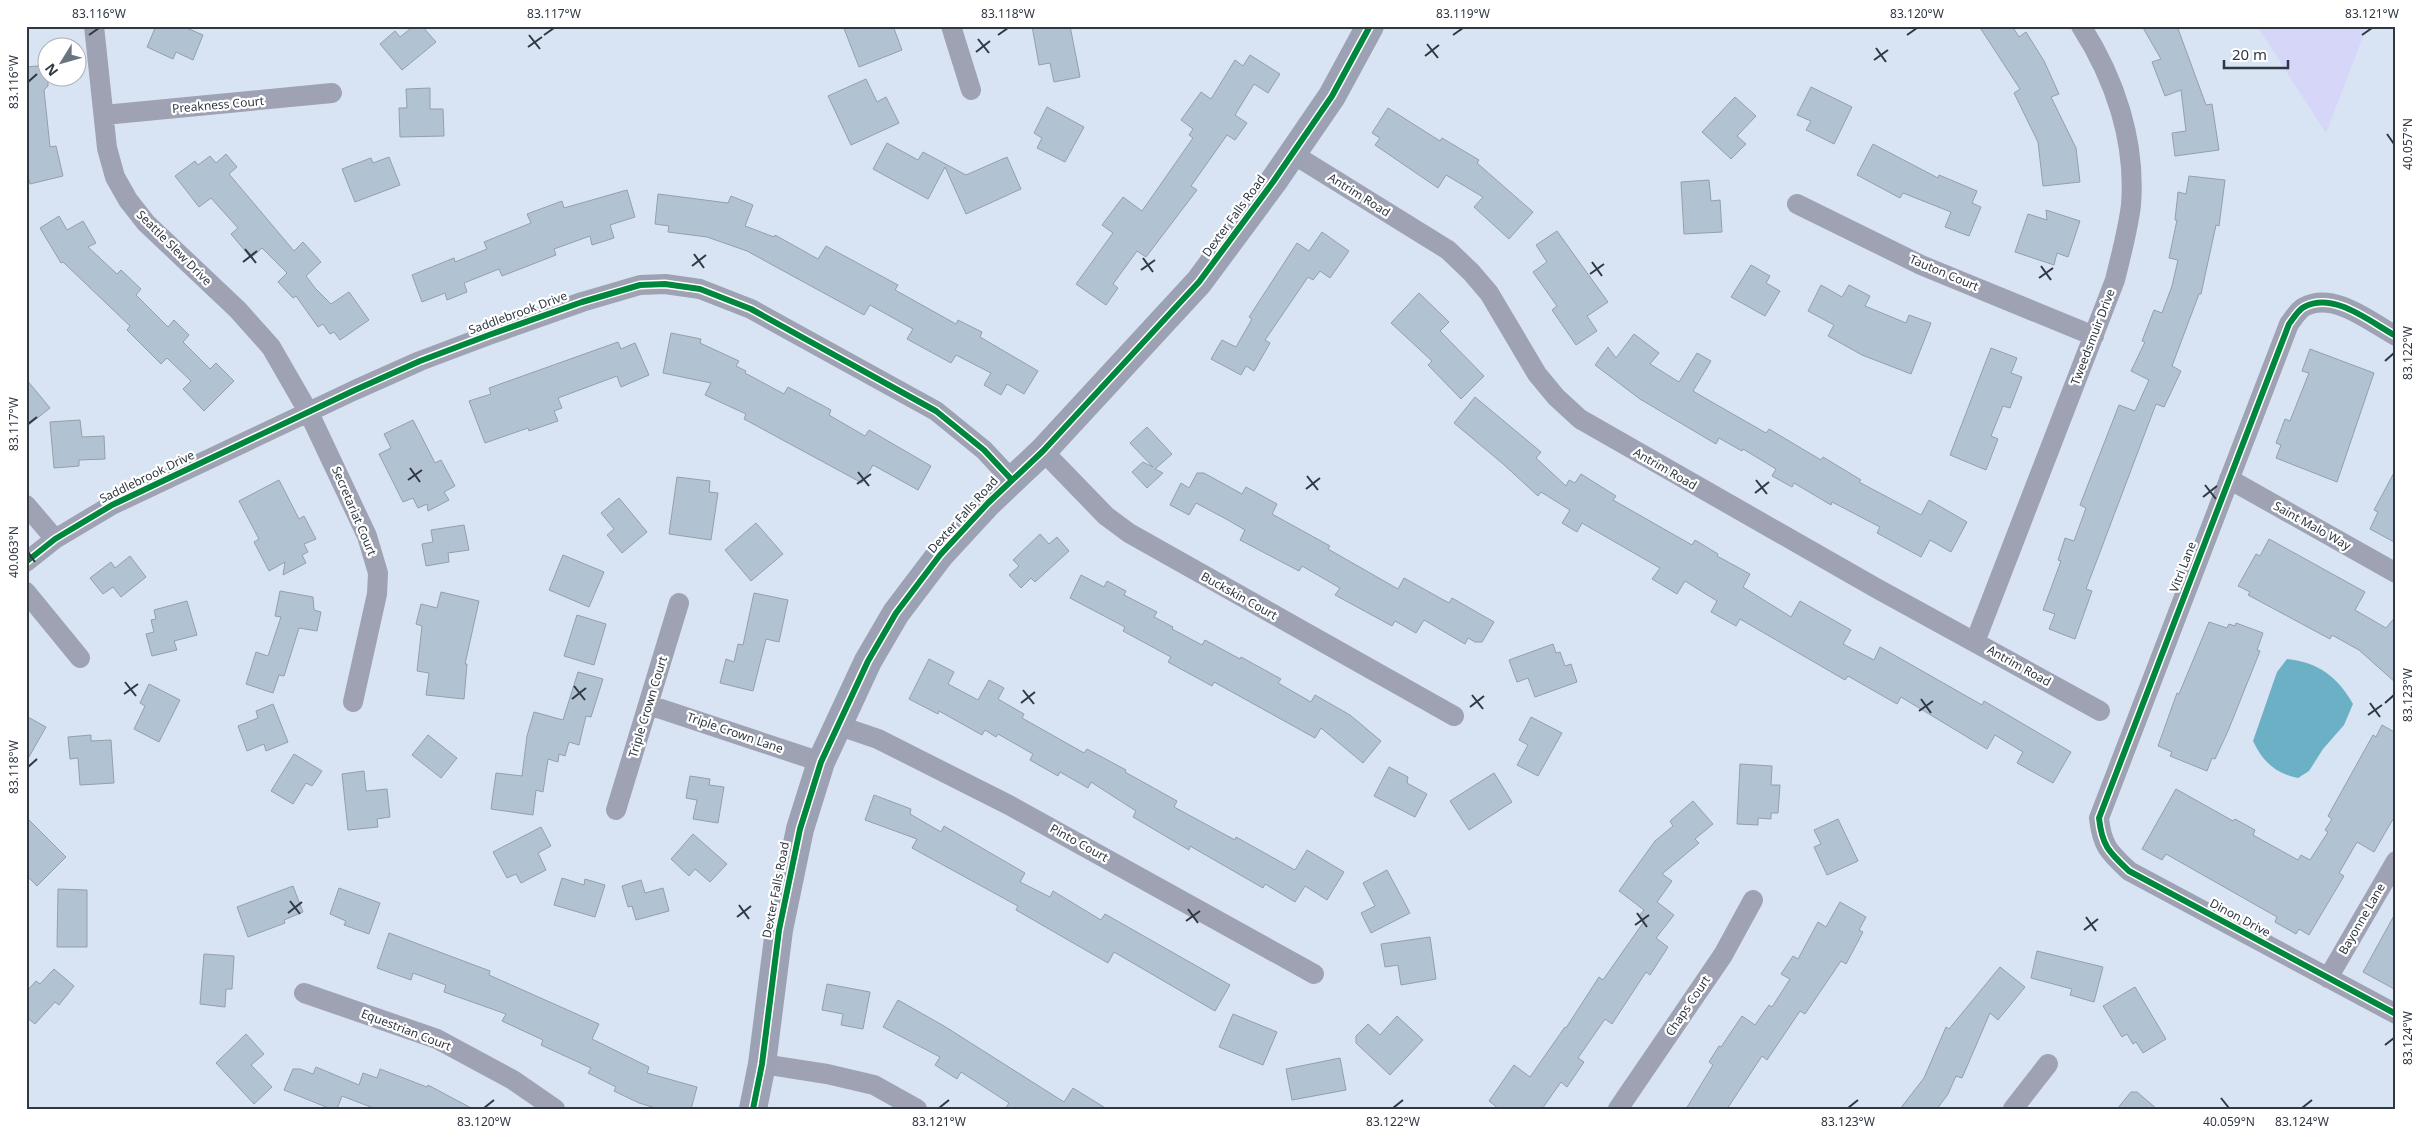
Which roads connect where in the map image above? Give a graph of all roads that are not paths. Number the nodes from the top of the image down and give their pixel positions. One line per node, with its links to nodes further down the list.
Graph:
1 (94, 26): 7 (street, Seattle Slew Drive)
2 (951, 26): 5 (street)
3 (1370, 26): 8 (street, Dexter Falls Road)
4 (2081, 26): 10 (street, Tweedsmuir Drive)
5 (971, 90)
6 (332, 93): 7 (street, Preakness Court)
7 (104, 115): 12 (street, Seattle Slew Drive)
8 (1293, 154): 13 (street, Dexter Falls Road); 22 (street, Antrim Road)
9 (1797, 204): 10 (street, Tauton Court)
10 (2094, 336): 22 (street, Tweedsmuir Drive)
11 (2396, 336): 15 (street, Vitri Lane)
12 (309, 413): 14 (street, Saddlebrook Drive); 17 (street, Saddlebrook Drive); 24 (street, Secretariat Court)
13 (1043, 451): 14 (street, Dexter Falls Road); 27 (street, Buckskin Court)
14 (1011, 479): 28 (street, Dexter Falls Road)
15 (2229, 479): 19 (street, Saint Malo Way); 31 (street, Vitri Lane)
16 (26, 505): 17 (street)
17 (55, 539): 18 (street, Saddlebrook Drive)
18 (26, 562)
19 (2396, 573)
20 (26, 592): 23 (street)
21 (679, 603): 25 (street, Triple Crown Court)
22 (1975, 642): 26 (street, Antrim Road)
23 (80, 658)
24 (353, 702)
25 (649, 704): 29 (street, Triple Crown Lane); 30 (street, Triple Crown Court)
26 (2100, 711)
27 (1454, 716)
28 (837, 725): 29 (street, Dexter Falls Road); 34 (street, Pinto Court)
29 (821, 762): 38 (street, Dexter Falls Road)
30 (616, 810)
31 (2099, 818): 35 (street, Dinon Drive)
32 (2396, 861): 35 (street, Bayonne Lane)
33 (1753, 900): 43 (street, Chaps Court)
34 (1314, 974)
35 (2328, 978): 37 (street, Dinon Drive)
36 (304, 993): 40 (street, Equestrian Court)
37 (2396, 1014)
38 (762, 1064): 41 (street, Dexter Falls Road); 42 (street)
39 (2048, 1064): 44 (street)
40 (555, 1109)
41 (753, 1109)
42 (917, 1109)
43 (1618, 1109)
44 (2013, 1109)

